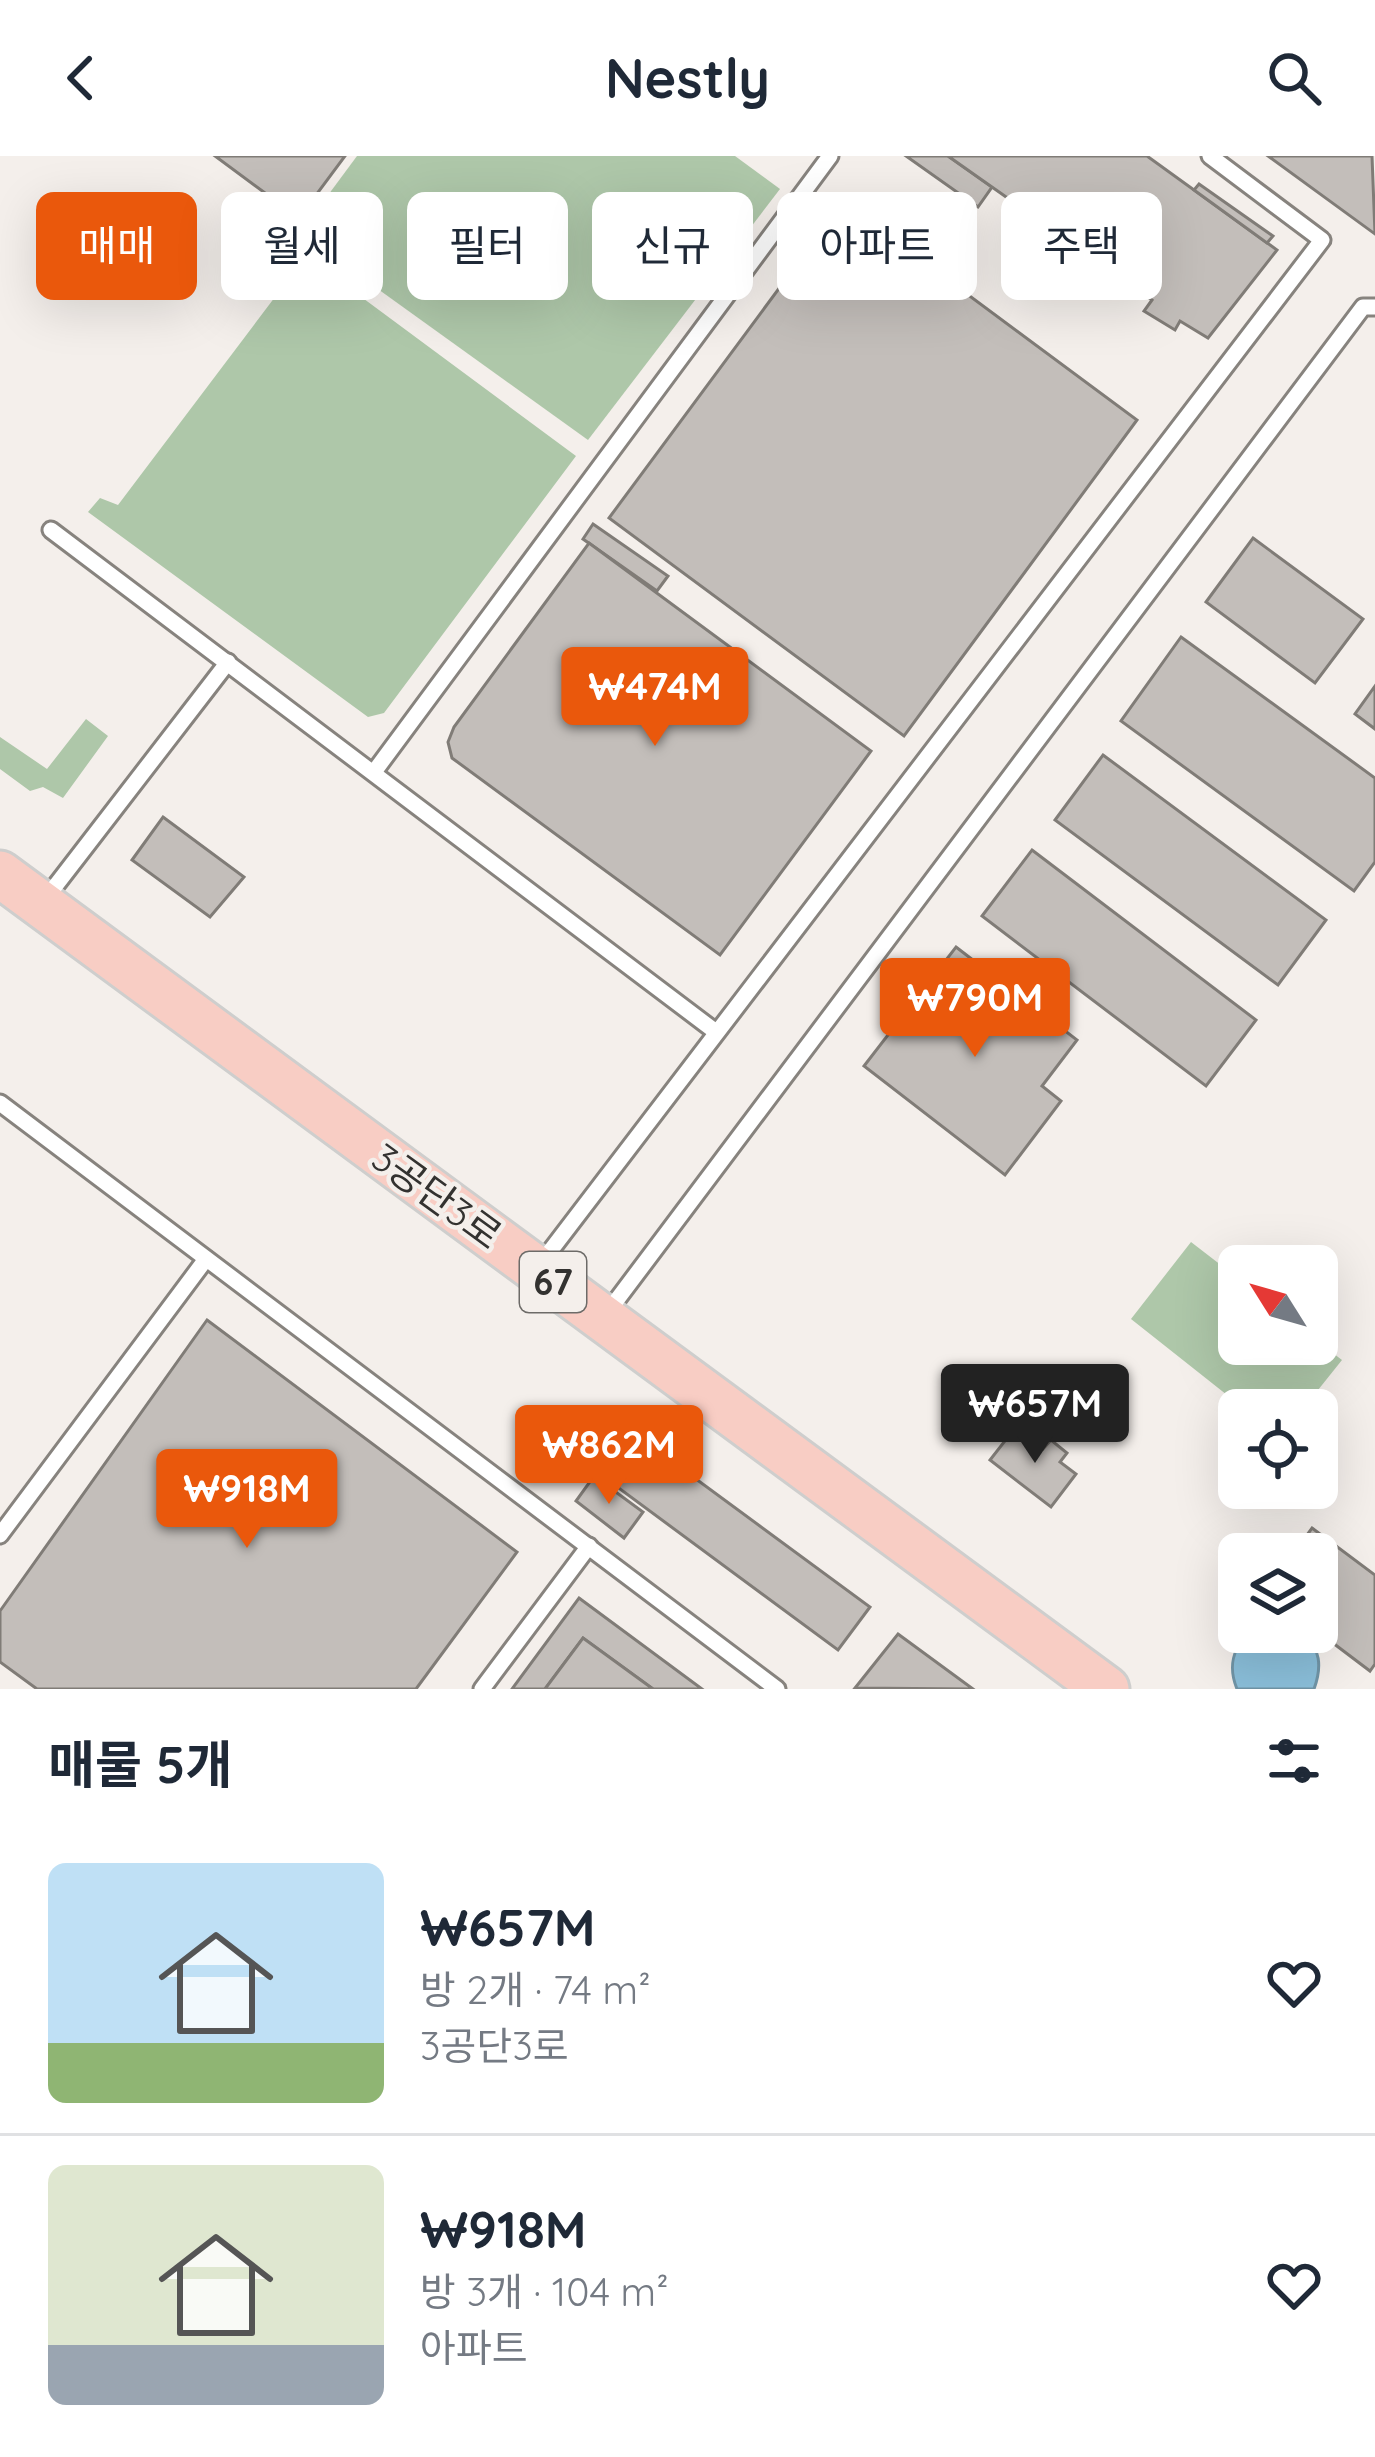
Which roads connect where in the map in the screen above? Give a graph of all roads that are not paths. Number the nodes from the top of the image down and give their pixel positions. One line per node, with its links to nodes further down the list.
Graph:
1 (830, 156): 6 (lane)
2 (1210, 156): 9 (lane)
3 (1375, 307): 13 (lane)
4 (51, 530): 5 (lane)
5 (228, 662): 6 (lane); 8 (lane)
6 (374, 772): 9 (lane)
7 (0, 874): 8 (main road, 3공단3로 / 67)
8 (41, 904): 12 (main road, 3공단3로 / 67)
9 (716, 1032): 12 (lane)
10 (0, 1103): 11 (lane)
11 (206, 1258): 14 (lane); 15 (lane)
12 (536, 1269): 13 (main road, 3공단3로 / 67)
13 (603, 1318): 18 (main road, 3공단3로 / 67)
14 (0, 1535)
15 (589, 1546): 16 (lane); 17 (lane)
16 (482, 1689)
17 (777, 1689)
18 (1106, 1689)

